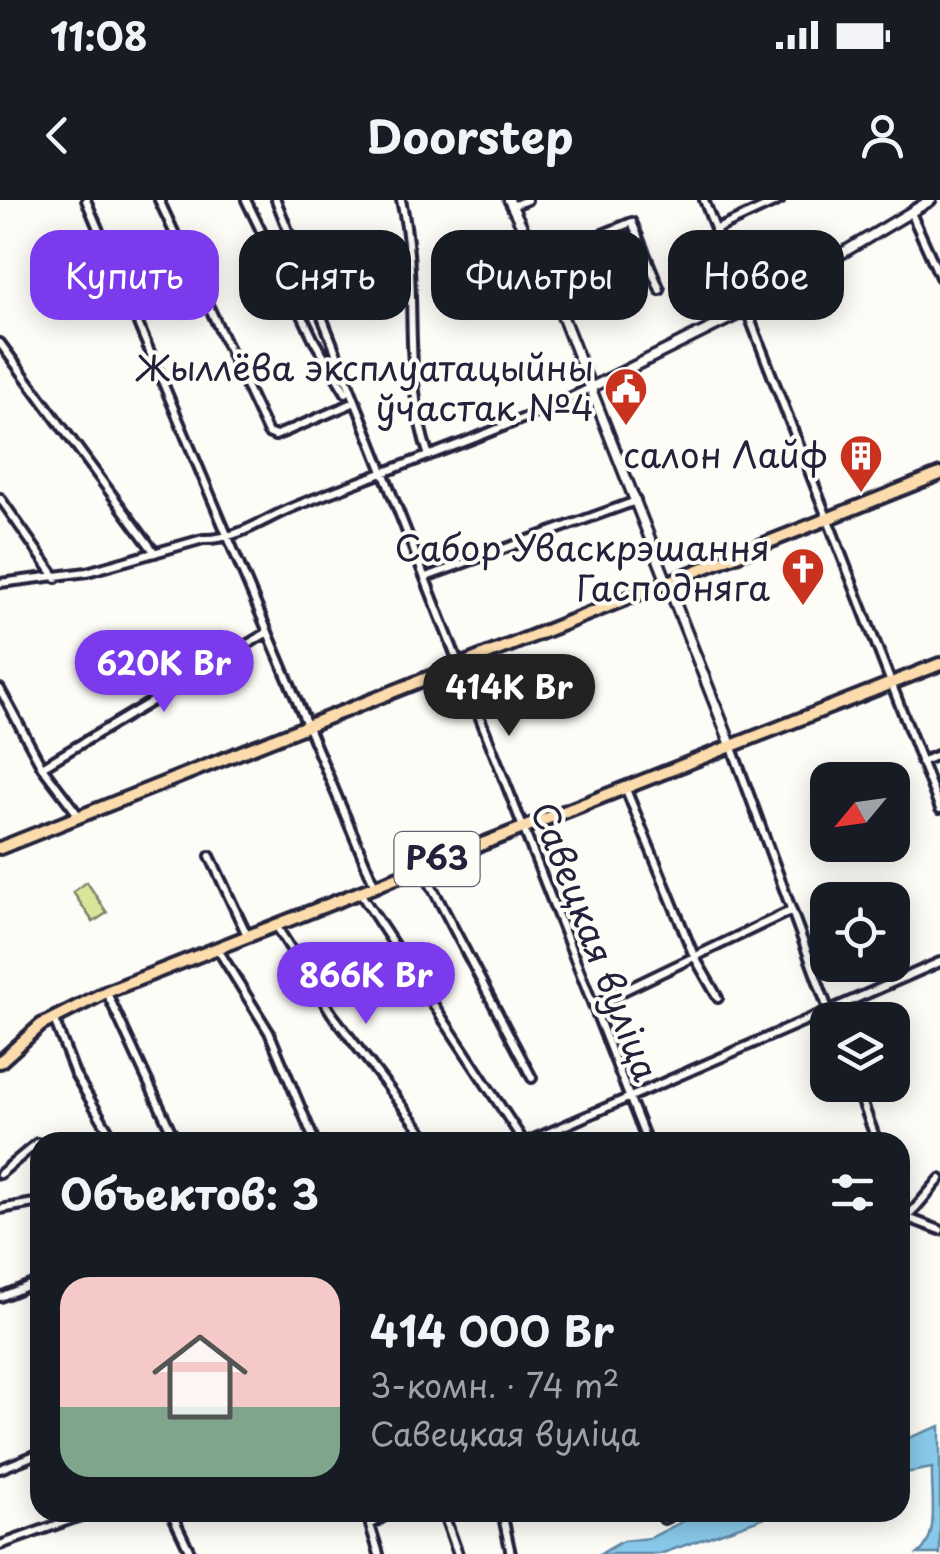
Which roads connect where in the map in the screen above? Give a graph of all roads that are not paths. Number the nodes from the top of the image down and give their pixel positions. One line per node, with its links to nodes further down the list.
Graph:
1 (86, 200): 32 (street)
2 (159, 200): 25 (street)
3 (246, 200): 25 (street)
4 (276, 200): 25 (street, Савецкая вуліца)
5 (401, 200): 26 (street)
6 (527, 200): 10 (street)
7 (704, 200): 15 (street)
8 (780, 200): 15 (street)
9 (931, 200): 11 (street)
10 (510, 203): 12 (street)
11 (912, 214): 16 (street); 18 (street)
12 (523, 230)
13 (612, 230): 14 (street)
14 (635, 230)
15 (715, 230)
16 (844, 254)
17 (648, 261): 19 (street)
18 (940, 277)
19 (660, 290)
20 (562, 320): 24 (street)
21 (727, 320): 24 (street)
22 (751, 320): 31 (street)
23 (0, 343): 33 (street)
24 (590, 388): 26 (street); 30 (street)
25 (353, 403): 28 (street, Савецкая вуліца)
26 (429, 456): 28 (street)
27 (940, 474): 31 (main road)
28 (384, 476): 32 (street); 34 (street, Савецкая вуліца)
29 (0, 498): 35 (street)
30 (636, 500): 34 (street); 36 (street)
31 (827, 521): 36 (main road); 41 (street)
32 (227, 540): 33 (street); 38 (street)
33 (155, 553): 35 (street)
34 (426, 577): 40 (street, Савецкая вуліца)
35 (56, 578): 37 (street)
36 (670, 582): 40 (main road); 44 (street)
37 (0, 583)
38 (268, 632): 43 (street); 47 (street)
39 (940, 664): 41 (main road, Р63)
40 (461, 666): 43 (main road); 51 (street, Савецкая вуліца)
41 (890, 684): 44 (main road, Р63); 46 (street)
42 (0, 689): 47 (street)
43 (308, 725): 50 (main road); 55 (street)
44 (730, 745): 48 (main road, Р63); 57 (street)
45 (940, 754): 46 (street)
46 (921, 762): 49 (street)
47 (42, 767): 50 (street)
48 (625, 786): 51 (main road, Р63); 61 (street)
49 (940, 809)
50 (80, 817): 52 (main road)
51 (523, 825): 54 (main road, Р63); 67 (street, Савецкая вуліца)
52 (2, 845)
53 (210, 856): 59 (street)
54 (420, 865): 55 (main road, Р63); 71 (street)
55 (374, 884): 56 (main road, Р63)
56 (359, 890): 58 (main road, Р63); 78 (street)
57 (790, 911): 61 (street); 65 (street)
58 (275, 924): 59 (main road, Р63); 77 (street)
59 (247, 935): 60 (main road, Р63)
60 (217, 948): 63 (main road, Р63); 76 (street)
61 (694, 956): 64 (street); 67 (street)
62 (940, 962): 66 (street)
63 (106, 992): 68 (main road, Р63); 75 (street)
64 (718, 998)
65 (825, 1002)
66 (847, 1002)
67 (594, 1005): 72 (street, Савецкая вуліца)
68 (53, 1018): 70 (main road, Р63); 74 (street)
69 (810, 1018): 72 (street)
70 (0, 1062)
71 (532, 1078)
72 (628, 1098): 79 (street); 80 (street, Савецкая вуліца)
73 (862, 1102): 81 (street)
74 (109, 1132)
75 (171, 1132)
76 (311, 1132)
77 (422, 1132)
78 (519, 1132)
79 (549, 1132)
80 (643, 1132)
81 (873, 1132)
82 (30, 1149): 83 (street)
83 (0, 1174)
84 (940, 1179): 87 (street)
85 (30, 1204): 86 (street)
86 (0, 1209)
87 (910, 1209)
88 (910, 1219): 89 (street)
89 (940, 1230)
90 (30, 1286): 91 (street)
91 (0, 1297)
92 (30, 1457): 93 (street)
93 (0, 1469)
94 (64, 1522): 99 (street)
95 (175, 1522): 101 (street)
96 (376, 1522): 102 (street)
97 (447, 1522): 103 (street)
98 (504, 1522): 104 (street)
99 (0, 1545): 100 (street)
100 (4, 1554)
101 (191, 1554)
102 (379, 1554)
103 (458, 1554)
104 (511, 1554)

